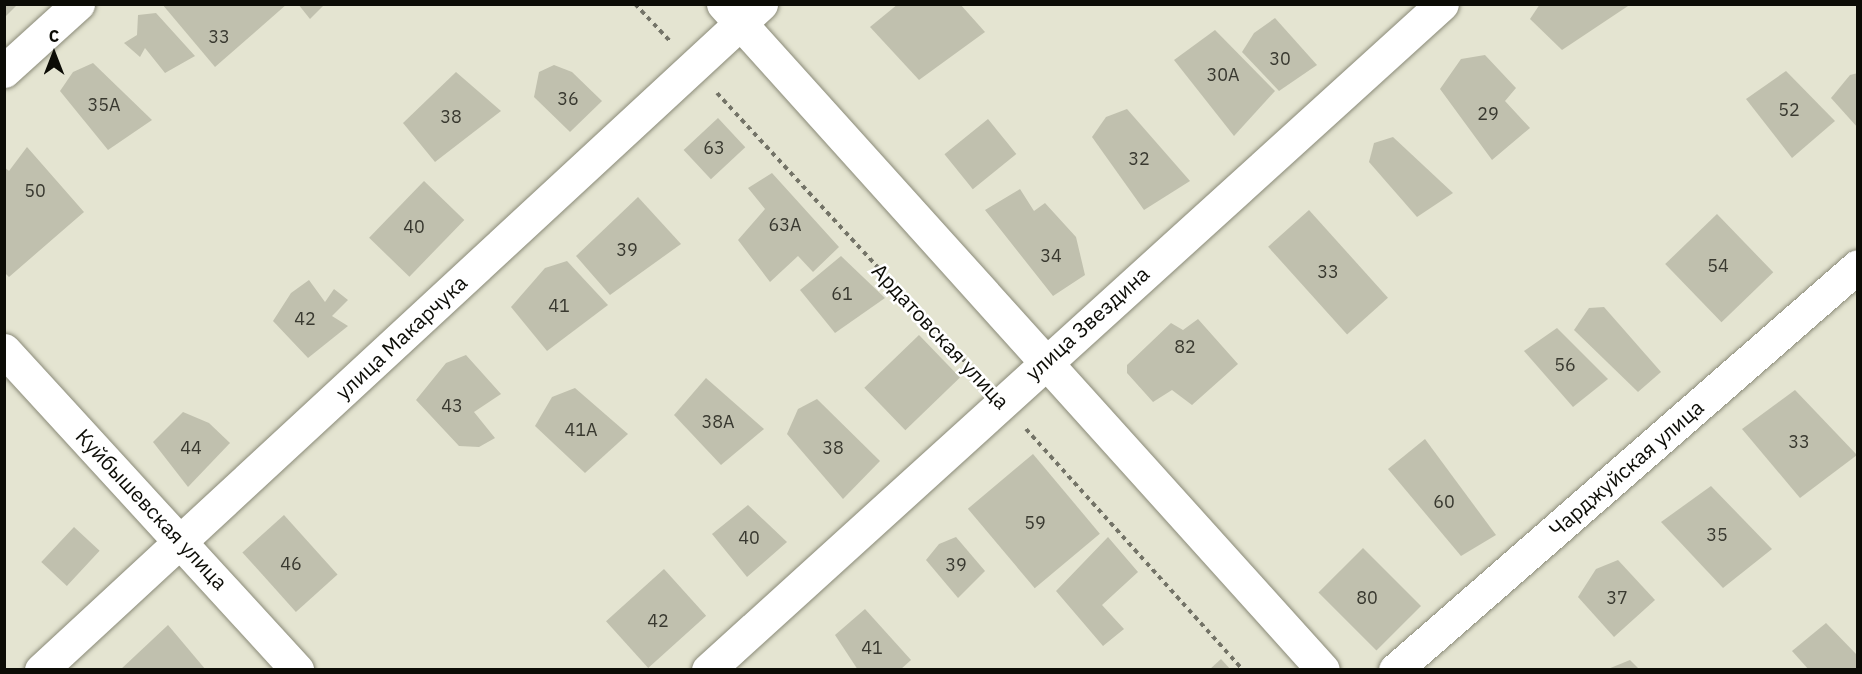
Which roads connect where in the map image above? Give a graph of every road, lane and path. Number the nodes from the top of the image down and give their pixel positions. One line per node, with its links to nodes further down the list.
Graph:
1 (78, 4): 6 (main road)
2 (635, 4): 5 (path, Ардатовская улица)
3 (1442, 4): 9 (main road, улица Звездина)
4 (741, 11): 5 (main road, улица Макарчука); 9 (main road)
5 (693, 67): 10 (path, Ардатовская улица); 11 (main road, улица Макарчука)
6 (4, 71)
7 (1857, 266): 17 (main road, Чарджуйская улица)
8 (4, 350): 11 (main road, Куйбышевская улица)
9 (1044, 362): 10 (main road, улица Звездина); 16 (main road)
10 (1001, 401): 14 (main road, улица Звездина); 15 (path, Ардатовская улица)
11 (181, 540): 12 (main road, улица Макарчука); 13 (main road, Куйбышевская улица)
12 (41, 669)
13 (297, 669)
14 (708, 669)
15 (1243, 669)
16 (1323, 669)
17 (1395, 669)

